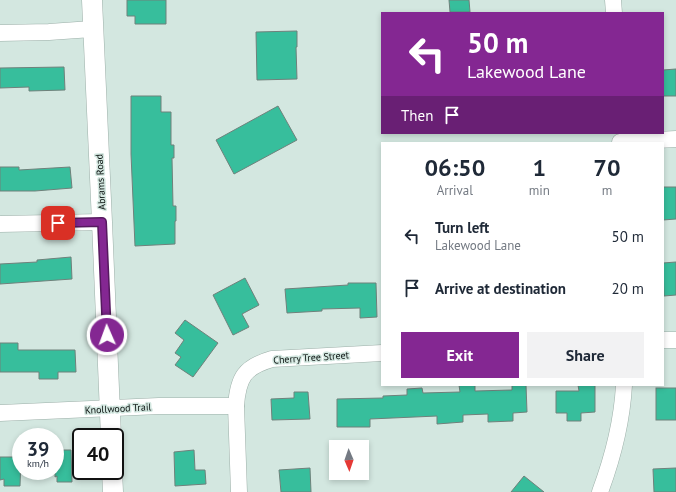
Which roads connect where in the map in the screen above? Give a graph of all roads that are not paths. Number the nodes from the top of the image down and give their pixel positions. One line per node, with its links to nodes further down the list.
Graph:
1 (92, 0): 4 (street, Abrams Road)
2 (613, 0): 3 (street)
3 (614, 12)
4 (92, 29): 5 (street); 8 (street, Abrams Road)
5 (0, 33)
6 (620, 139): 7 (street)
7 (676, 139)
8 (102, 222): 9 (street); 15 (street, Abrams Road)
9 (0, 224)
10 (664, 340): 11 (street)
11 (676, 340)
12 (381, 353): 14 (street, Cherry Tree Street)
13 (624, 386): 21 (street)
14 (236, 406): 15 (street, Knollwood Trail); 20 (street, Cherry Tree Street)
15 (110, 409): 16 (street, Knollwood Trail); 17 (street, Abrams Road)
16 (0, 413)
17 (111, 428)
18 (112, 480): 19 (street)
19 (113, 492)
20 (239, 492)
21 (600, 492)

